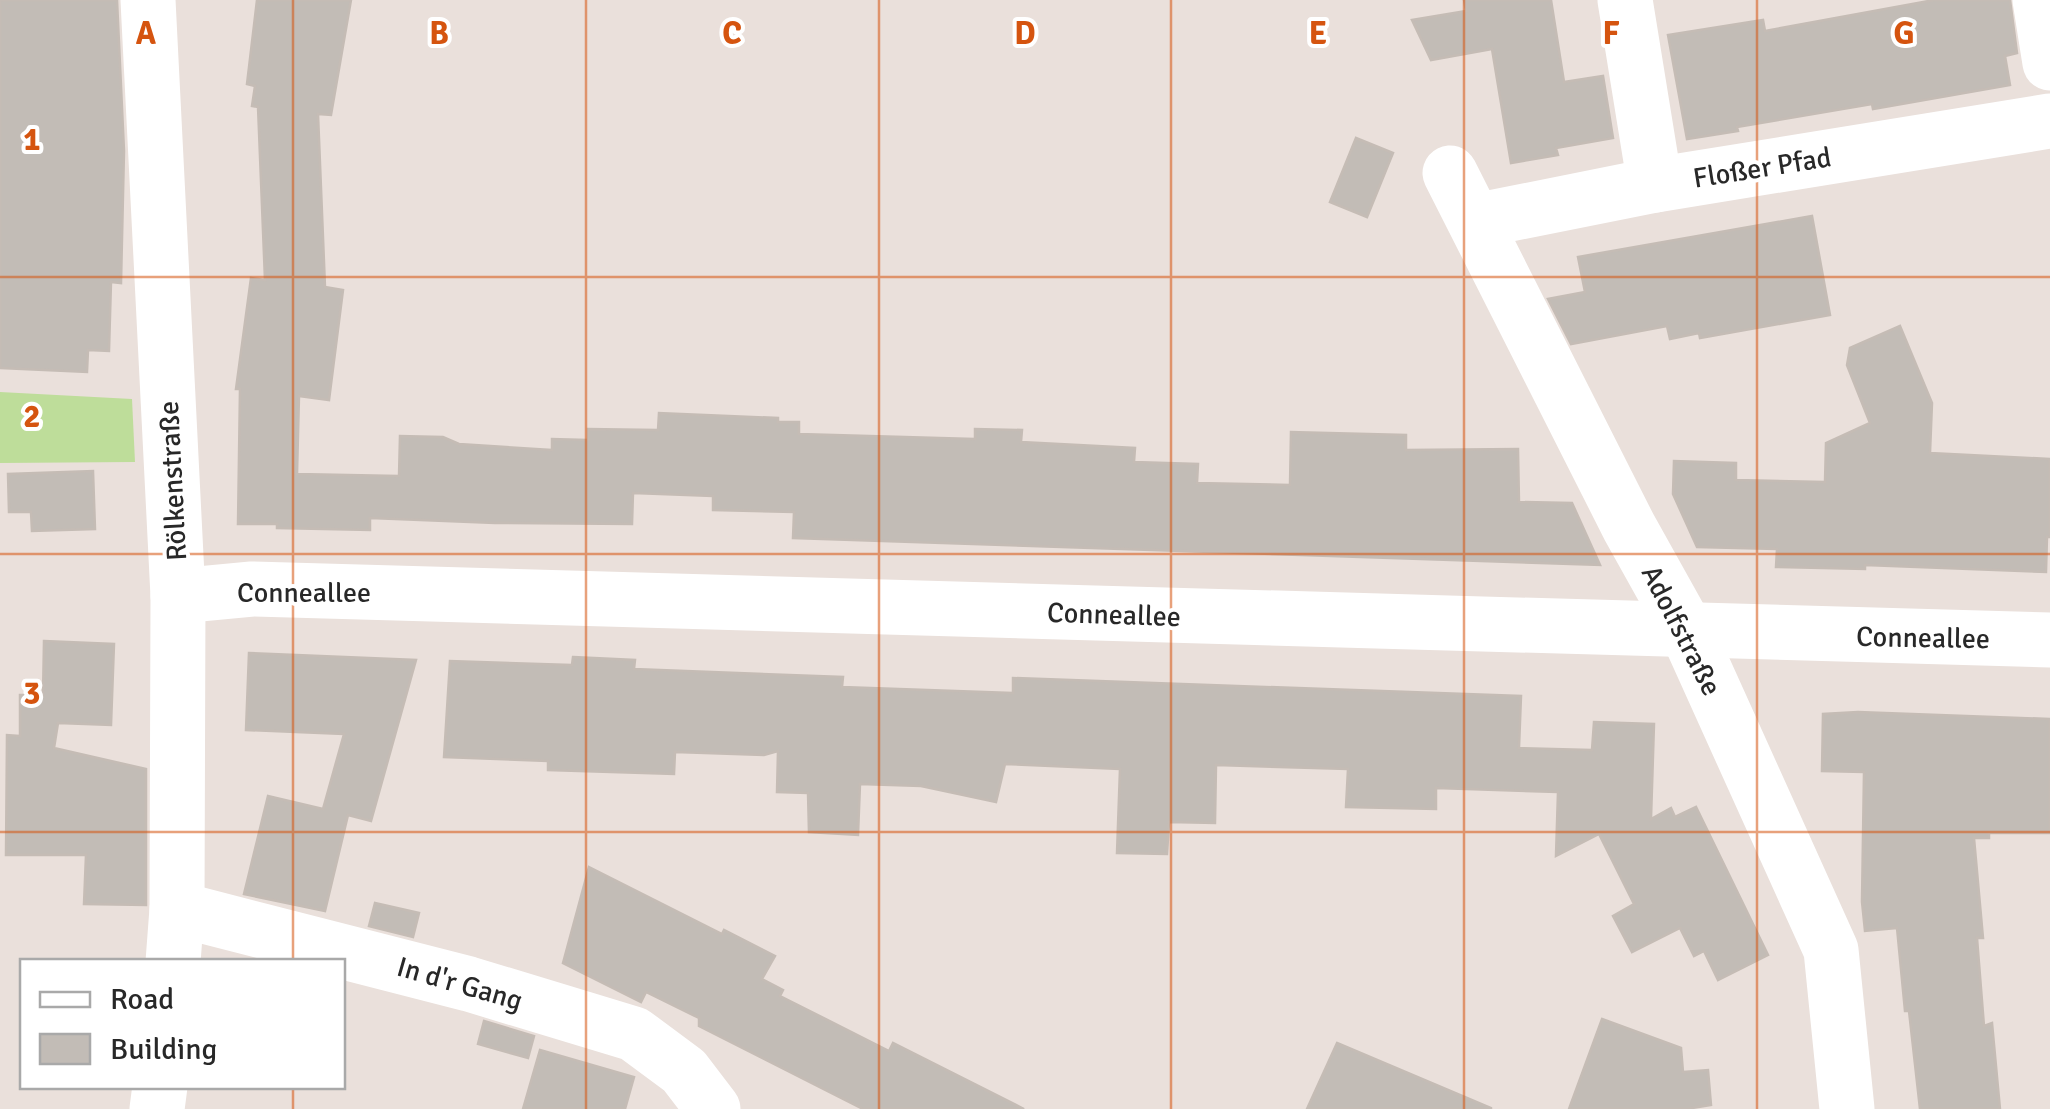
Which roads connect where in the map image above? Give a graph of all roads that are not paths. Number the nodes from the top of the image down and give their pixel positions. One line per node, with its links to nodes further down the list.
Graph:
1 (148, 0): 9 (street, Rölkenstraße)
2 (1625, 0): 7 (street)
3 (2040, 0): 4 (street)
4 (2050, 63)
5 (2050, 121): 7 (street, Floßer Pfad)
6 (1450, 173): 8 (street, Adolfstraße)
7 (1656, 185): 8 (street, Floßer Pfad)
8 (1475, 221): 10 (street, Adolfstraße)
9 (178, 596): 10 (street, Conneallee); 12 (street, Rölkenstraße)
10 (1687, 632): 11 (street, Conneallee); 16 (street, Adolfstraße)
11 (2050, 640)
12 (175, 935): 13 (street, In d'r Gang)
13 (319, 959)
14 (345, 963): 15 (street, In d'r Gang)
15 (713, 1109)
16 (1847, 1109)

